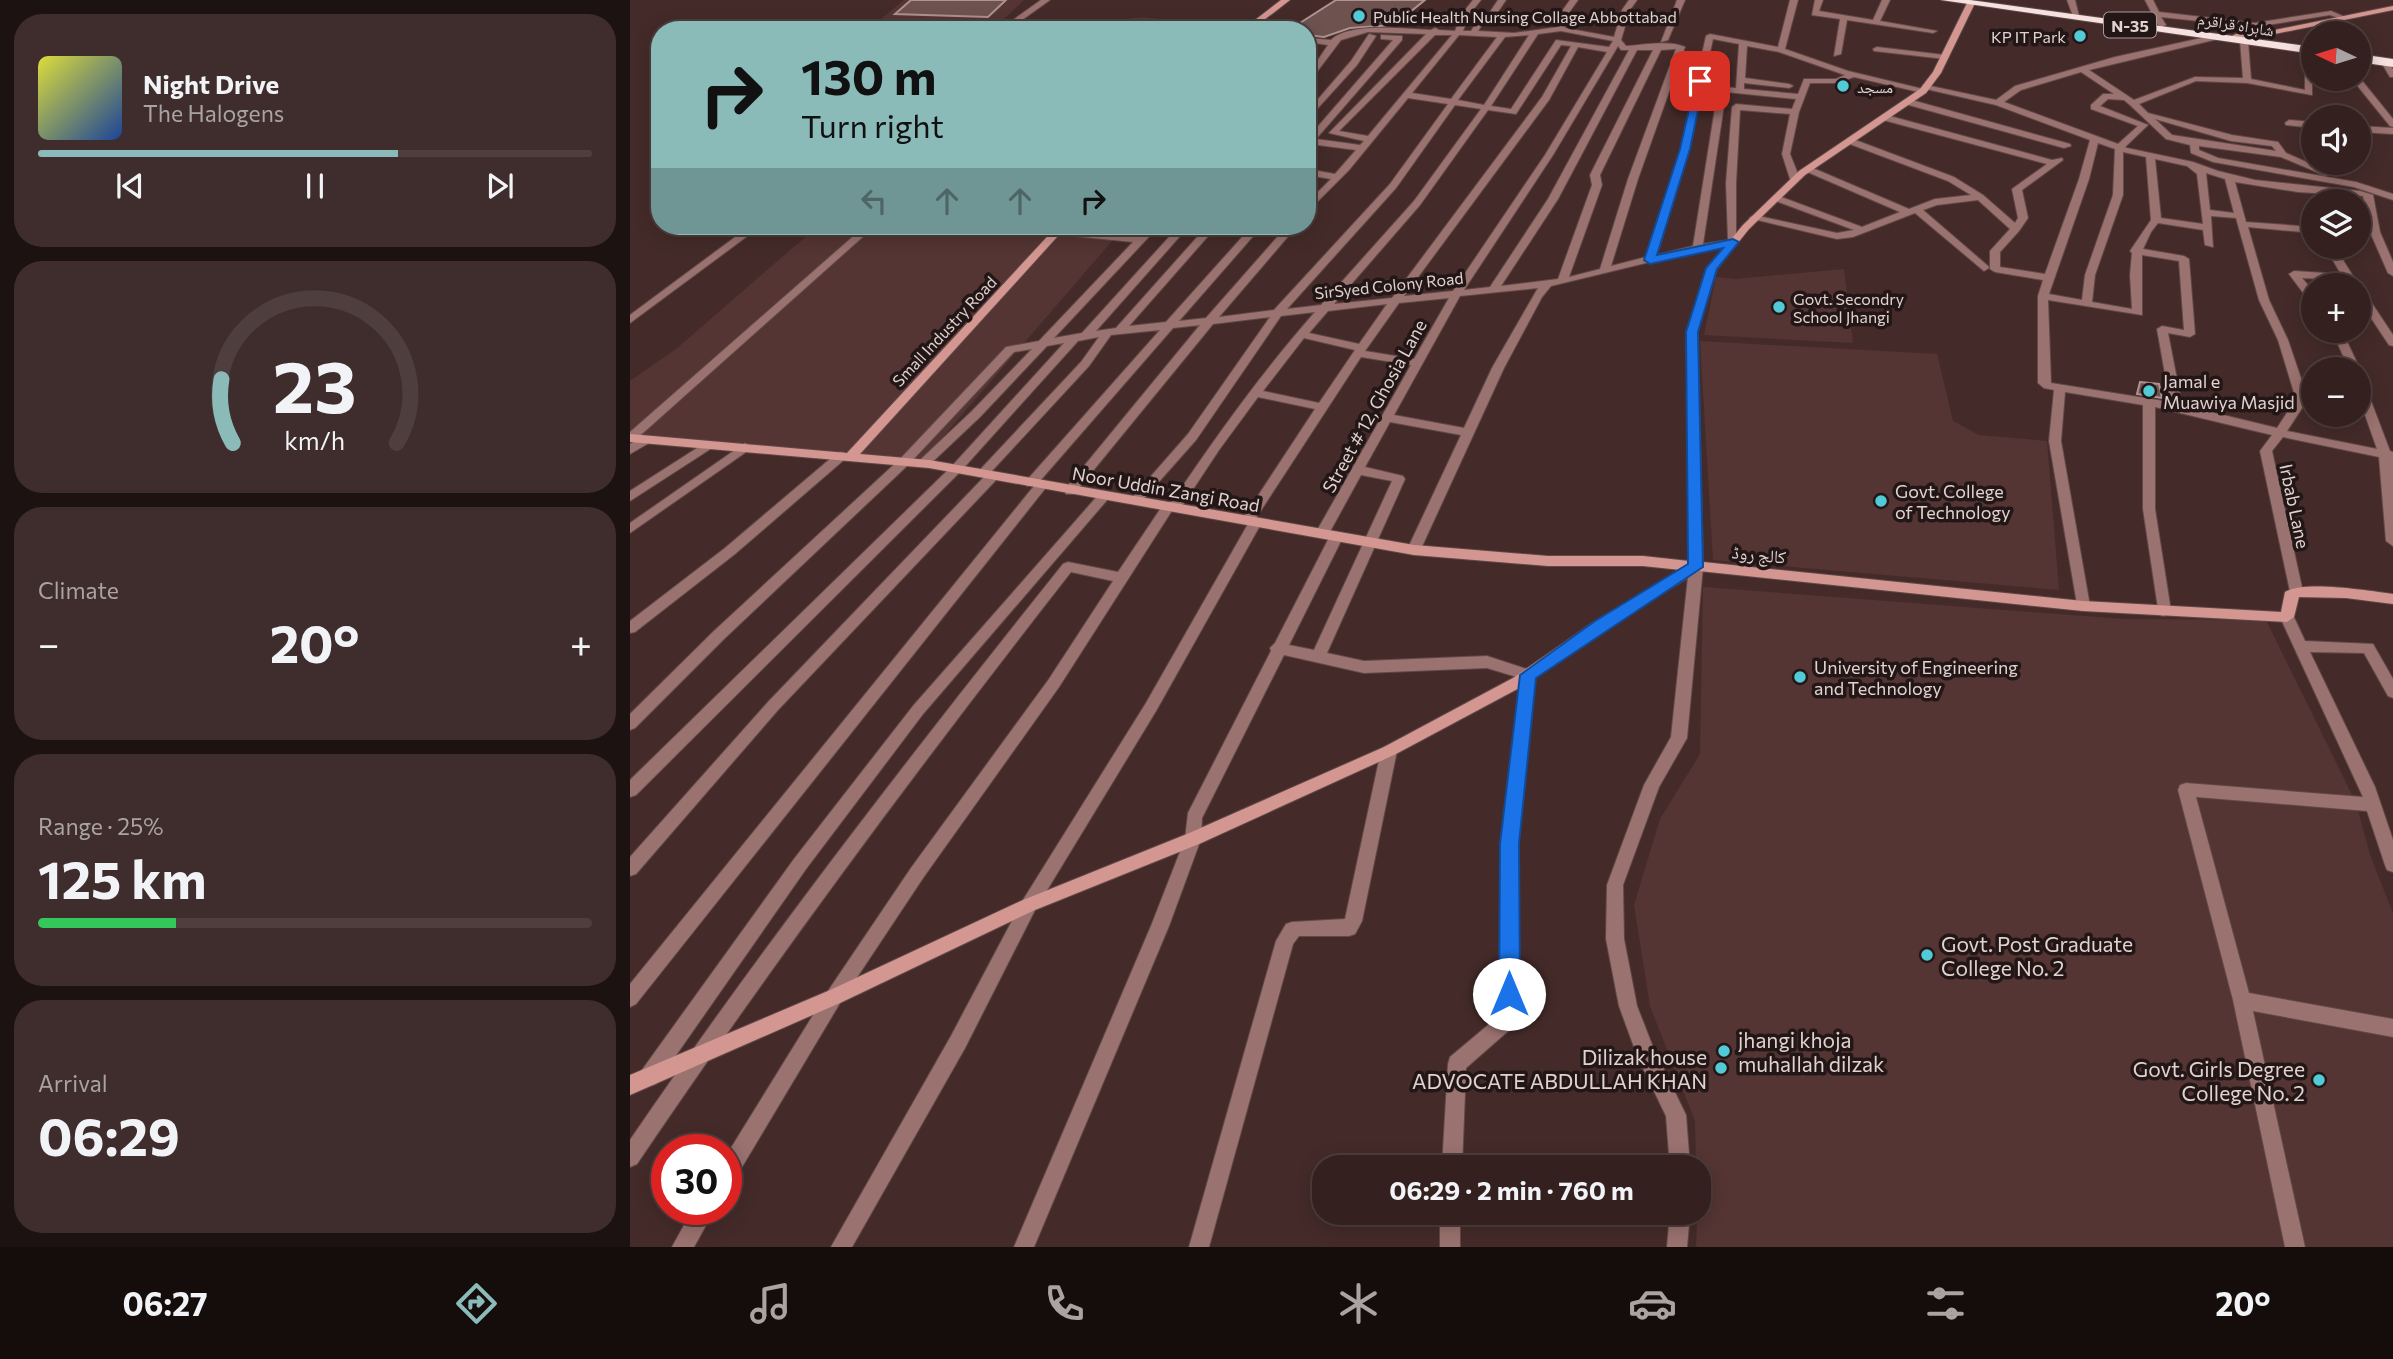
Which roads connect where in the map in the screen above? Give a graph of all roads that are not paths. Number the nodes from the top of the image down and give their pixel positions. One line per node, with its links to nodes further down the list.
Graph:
1 (1046, 0): 20 (street)
2 (1286, 0): 21 (street)
3 (1477, 0): 26 (street)
4 (1502, 0): 28 (street)
5 (1574, 0): 23 (street)
6 (1633, 0): 40 (street, Street # 12, Ghosia Lane)
7 (1681, 0): 37 (street)
8 (1794, 0): 45 (street)
9 (1819, 0): 18 (street)
10 (1886, 0): 22 (street)
11 (1946, 0): 14 (highway, شاہراہ قراقرم / N-35)
12 (2071, 0): 16 (street)
13 (2149, 0): 19 (street)
14 (1970, 2): 16 (highway, شاہراہ قراقرم / N-35); 32 (highway, شاہراہ قراقرم / N-35); 47 (street)
15 (2393, 8): 17 (street)
16 (2076, 14): 19 (highway, شاہراہ قراقرم / N-35)
17 (2341, 17): 19 (street); 24 (street)
18 (1844, 18): 22 (street); 46 (street)
19 (2159, 19): 33 (highway, شاہراہ قراقرم / N-35)
20 (1016, 21)
21 (1258, 21)
22 (1875, 23): 27 (street)
23 (1561, 29): 31 (street); 40 (street)
24 (2283, 29): 33 (street); 38 (street)
25 (1435, 30): 26 (street); 29 (street); 79 (street)
26 (1459, 31): 28 (street); 61 (street)
27 (1933, 31)
28 (1474, 32): 30 (street)
29 (1373, 33): 36 (street); 66 (street); 77 (street)
30 (1503, 34): 31 (street); 63 (street)
31 (1534, 34): 67 (street)
32 (2216, 37): 33 (highway, شاہراہ قراقرم / N-35); 51 (street)
33 (2240, 38): 38 (highway, شاہراہ قراقرم / N-35); 42 (highway, شاہراہ قراقرم / N-35); 55 (street)
34 (1316, 41): 36 (street)
35 (1743, 42): 45 (street); 54 (street); 127 (street)
36 (1334, 43): 50 (street)
37 (1661, 43): 43 (street); 129 (street); 133 (street)
38 (2291, 44): 41 (highway, شاہراہ قراقرم / N-35)
39 (1575, 45): 40 (street); 67 (street); 139 (street)
40 (1614, 45): 43 (street); 137 (street, Street # 12, Ghosia Lane)
41 (2301, 47)
42 (2301, 48)
43 (1634, 49): 136 (street)
44 (1877, 49): 47 (street)
45 (1781, 50): 52 (street)
46 (1837, 54)
47 (1945, 57): 56 (street)
48 (2371, 58): 49 (highway)
49 (2390, 62): 53 (street)
50 (1316, 70)
51 (2083, 70): 62 (street); 65 (street)
52 (1852, 75): 56 (street); 60 (street)
53 (2393, 75)
54 (1741, 80): 57 (street); 60 (street)
55 (2248, 81): 58 (street); 62 (street)
56 (1924, 89): 64 (street); 65 (street)
57 (1740, 91): 60 (street); 125 (street)
58 (2309, 91)
59 (2366, 91): 73 (street)
60 (1803, 93): 68 (street)
61 (1407, 95): 63 (street); 79 (street)
62 (2129, 101): 69 (street); 85 (street)
63 (1453, 102): 67 (street); 143 (street)
64 (1908, 102): 70 (street); 83 (street)
65 (1998, 103): 78 (street)
66 (1316, 107)
67 (1487, 108): 141 (street)
68 (1795, 112): 94 (street); 123 (street)
69 (2147, 114): 81 (street); 86 (street)
70 (1890, 115): 75 (street); 80 (street); 88 (street)
71 (2289, 123): 72 (street)
72 (2301, 124)
73 (2393, 124)
74 (2371, 129): 76 (street)
75 (1962, 131)
76 (2393, 131)
77 (1316, 134)
78 (2090, 138): 83 (street); 85 (street); 132 (street)
79 (1370, 139): 84 (street)
80 (1850, 141): 90 (street); 100 (street)
81 (2195, 143): 86 (street); 95 (street)
82 (1316, 144): 84 (street)
83 (2067, 146): 88 (street)
84 (1362, 148): 92 (street)
85 (2119, 148): 87 (street); 140 (street)
86 (2283, 155): 95 (street)
87 (2150, 156): 89 (street); 107 (street)
88 (2055, 164): 111 (street)
89 (2190, 164): 93 (street); 105 (street)
90 (1808, 169): 94 (street); 103 (street)
91 (1316, 174): 92 (street)
92 (1337, 177): 102 (street)
93 (2229, 178): 98 (street); 108 (street)
94 (1795, 179): 101 (street)
95 (2356, 185): 96 (street)
96 (2368, 189)
97 (2371, 190): 99 (street)
98 (2301, 192)
99 (2371, 195)
100 (1980, 197): 103 (street); 111 (street)
101 (1776, 198): 106 (street); 112 (street)
102 (1316, 199)
103 (1912, 211): 112 (street); 128 (street)
104 (2371, 211): 130 (street)
105 (2205, 212): 108 (street); 109 (street)
106 (1754, 218): 112 (street); 123 (street)
107 (2156, 220): 109 (street); 126 (street)
108 (2240, 220): 110 (street); 162 (street, Irbab Lane)
109 (2208, 228): 124 (street)
110 (2301, 228)
111 (2016, 229): 132 (street)
112 (1862, 230)
113 (744, 235): 144 (street)
114 (860, 235): 163 (street)
115 (1053, 235): 169 (street, Small Industry Road)
116 (1107, 235): 122 (street)
117 (1145, 235): 122 (street)
118 (1176, 235): 149 (street)
119 (1204, 235): 147 (street)
120 (1249, 235): 146 (street)
121 (1284, 235): 145 (street)
122 (1140, 240): 150 (street)
123 (1733, 242): 125 (street, SirSyed Colony Road); 187 (street)
124 (2210, 244)
125 (1698, 248): 127 (street, SirSyed Colony Road)
126 (2136, 251): 140 (street); 158 (street)
127 (1650, 260): 129 (street, SirSyed Colony Road)
128 (1984, 268)
129 (1604, 272): 133 (street, SirSyed Colony Road)
130 (2393, 274)
131 (2301, 275): 134 (street)
132 (2048, 278): 138 (street)
133 (1562, 282): 135 (street, SirSyed Colony Road)
134 (2301, 283)
135 (1547, 284): 136 (street, SirSyed Colony Road); 161 (street)
136 (1492, 290): 137 (street, SirSyed Colony Road)
137 (1456, 294): 139 (street, SirSyed Colony Road); 153 (street, Street # 12, Ghosia Lane)
138 (2043, 296): 140 (street); 154 (street)
139 (1395, 300): 141 (street, SirSyed Colony Road); 152 (street)
140 (2087, 303)
141 (1322, 309): 143 (street, SirSyed Colony Road); 148 (street)
142 (2371, 310): 151 (street)
143 (1278, 313): 145 (street, SirSyed Colony Road); 179 (street)
144 (630, 320)
145 (1206, 321): 146 (street, SirSyed Colony Road); 176 (street)
146 (1170, 325): 147 (street, SirSyed Colony Road); 175 (street)
147 (1114, 331): 149 (street, SirSyed Colony Road); 174 (street)
148 (1301, 334): 152 (street); 155 (street)
149 (1081, 336): 150 (street, SirSyed Colony Road); 172 (street)
150 (1045, 342): 170 (street, SirSyed Colony Road); 171 (street)
151 (2393, 343)
152 (1360, 351): 153 (street); 157 (street)
153 (1418, 363): 160 (street, Street # 12, Ghosia Lane)
154 (2060, 388): 156 (street); 191 (street)
155 (1256, 393): 157 (street); 180 (street)
156 (2149, 402): 158 (street); 192 (street)
157 (1322, 407): 181 (street)
158 (2177, 407): 162 (street)
159 (2371, 411): 168 (street)
160 (1388, 418): 161 (street); 173 (street, Street # 12, Ghosia Lane)
161 (1468, 433): 186 (street)
162 (2280, 433): 168 (street); 189 (street, Irbab Lane)
163 (630, 438): 164 (street, Noor Uddin Zangi Road)
164 (646, 440): 165 (street, Noor Uddin Zangi Road); 167 (street)
165 (708, 444): 166 (street, Noor Uddin Zangi Road); 177 (street)
166 (745, 447): 169 (street, Noor Uddin Zangi Road); 182 (street)
167 (630, 450)
168 (2389, 455): 184 (street)
169 (845, 457): 170 (street, Noor Uddin Zangi Road); 194 (street)
170 (904, 462): 171 (street, Noor Uddin Zangi Road); 200 (street, SirSyed Colony Road)
171 (923, 464): 172 (street, Noor Uddin Zangi Road)
172 (956, 469): 174 (street, Noor Uddin Zangi Road); 202 (street)
173 (1359, 470): 183 (street, Street # 12, Ghosia Lane); 185 (street)
174 (987, 475): 175 (street, Noor Uddin Zangi Road); 207 (street)
175 (1036, 484): 176 (street, Noor Uddin Zangi Road); 210 (street)
176 (1070, 491): 178 (street, Noor Uddin Zangi Road)
177 (630, 496)
178 (1104, 496): 179 (street, Noor Uddin Zangi Road); 214 (street)
179 (1137, 499): 180 (street, Noor Uddin Zangi Road)
180 (1172, 506): 181 (street, Noor Uddin Zangi Road); 188 (street)
181 (1252, 521): 183 (street, Noor Uddin Zangi Road); 208 (street)
182 (630, 529)
183 (1329, 536): 185 (street, Noor Uddin Zangi Road); 196 (street, Street # 12, Ghosia Lane)
184 (2393, 541)
185 (1369, 542): 186 (street, Noor Uddin Zangi Road); 197 (street)
186 (1415, 550): 187 (street, Noor Uddin Zangi Road)
187 (1696, 567): 191 (street, کالج روڈ); 198 (street); 218 (street)
188 (1122, 578): 209 (street); 213 (street)
189 (2296, 592): 190 (street); 193 (street)
190 (2393, 599)
191 (2083, 606): 192 (street, کالج روڈ)
192 (2164, 611): 193 (street, کالج روڈ)
193 (2287, 617): 195 (street)
194 (630, 628)
195 (2301, 646): 199 (street); 203 (street)
196 (1277, 648): 197 (street); 205 (street, Street # 12, Ghosia Lane)
197 (1318, 656): 198 (street)
198 (1528, 675): 201 (street); 217 (street)
199 (2393, 692)
200 (630, 724)
201 (1389, 751): 205 (street); 226 (street)
202 (630, 790)
203 (2373, 805): 204 (street); 211 (street)
204 (2388, 835): 206 (street)
205 (1193, 839): 208 (street); 225 (street, Street # 12, Ghosia Lane)
206 (2393, 865)
207 (630, 869)
208 (1029, 905): 209 (street); 224 (street)
209 (834, 997): 213 (street); 216 (street)
210 (630, 998)
211 (2242, 1000): 212 (street); 229 (street)
212 (2393, 1028)
213 (696, 1058): 214 (street); 219 (street)
214 (648, 1078): 215 (street)
215 (630, 1085)
216 (742, 1149)
217 (1453, 1155)
218 (1679, 1155)
219 (630, 1157)
220 (695, 1225): 223 (street)
221 (1450, 1225): 227 (street)
222 (1679, 1225): 228 (street)
223 (682, 1247)
224 (841, 1247)
225 (1024, 1247)
226 (1199, 1247)
227 (1450, 1247)
228 (1677, 1247)
229 (2295, 1247)

